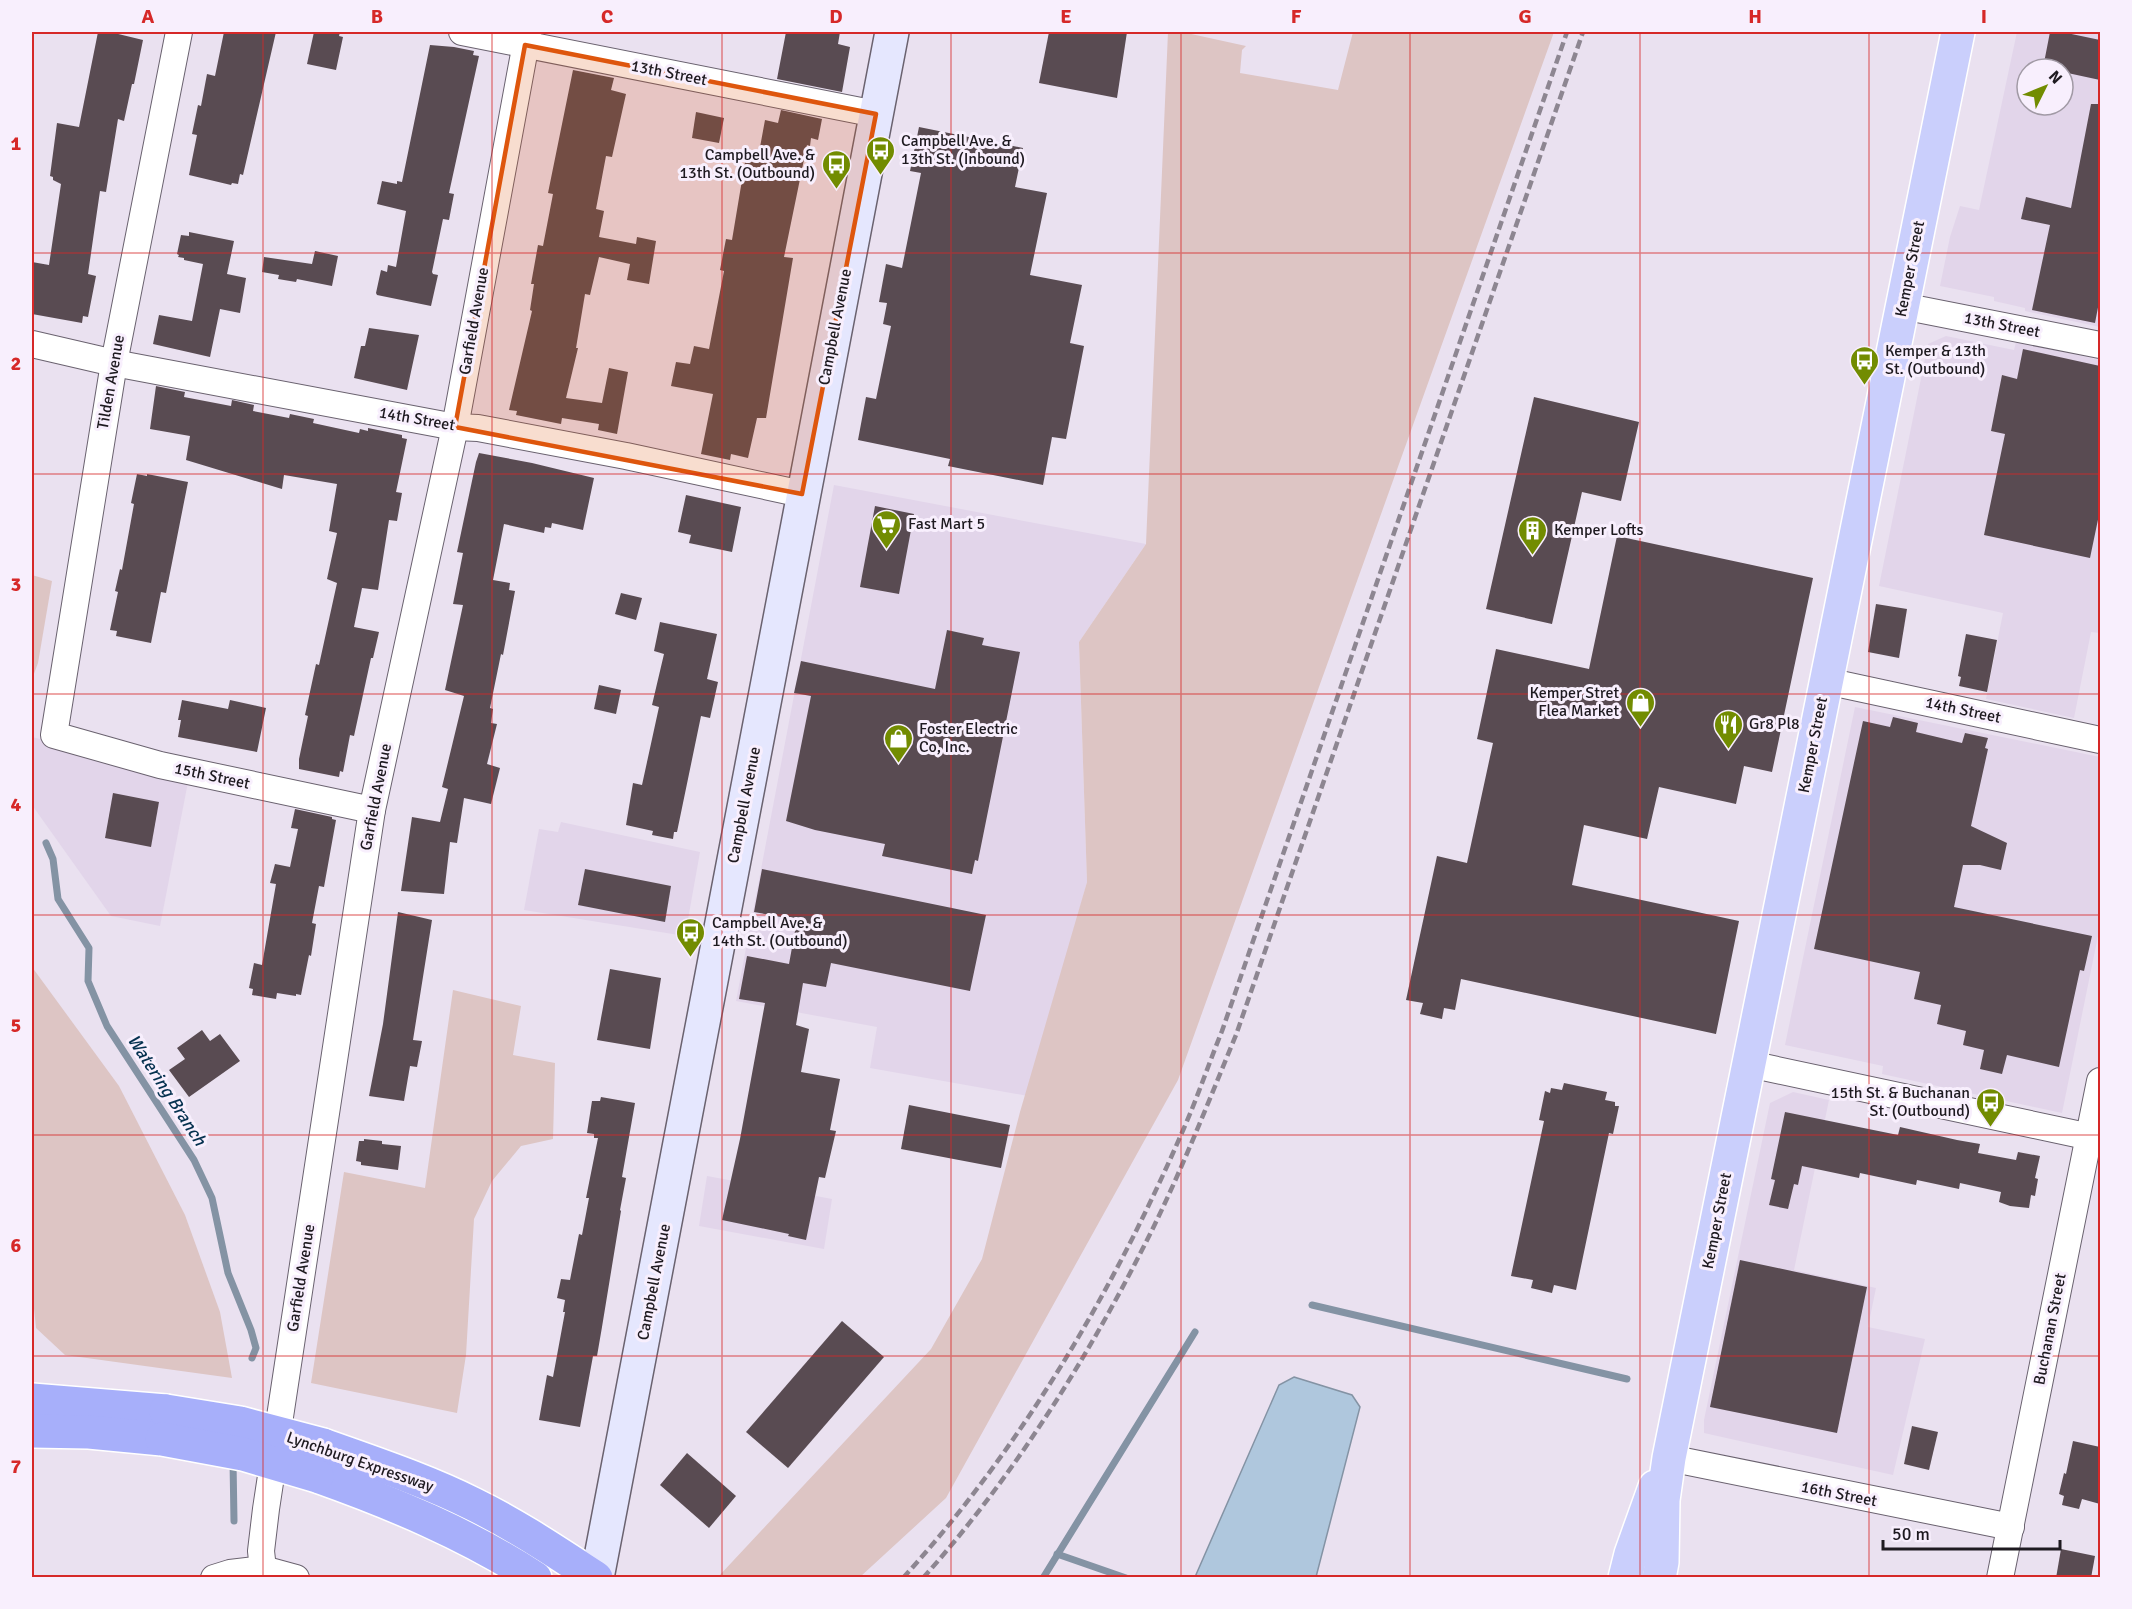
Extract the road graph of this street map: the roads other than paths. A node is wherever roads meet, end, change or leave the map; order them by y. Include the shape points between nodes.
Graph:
1 (179, 32) edge
2 (462, 32) edge
3 (892, 32) edge
4 (1958, 32) edge
5 (526, 38) edge
6 (876, 114) junction
7 (1902, 306) junction
8 (32, 344) edge
9 (2100, 345) edge
10 (114, 363) junction
11 (455, 427) junction
12 (802, 494) junction
13 (1826, 681) junction
14 (54, 735) joint
15 (2100, 740) edge
16 (372, 810) junction
17 (1749, 1064) junction
18 (2100, 1081) edge
19 (2095, 1138) edge
20 (32, 1400) edge
21 (164, 1425) junction
22 (32, 1431) edge
23 (1669, 1458) junction
24 (320, 1460) junction
25 (2011, 1527) junction
26 (263, 1569) junction
27 (598, 1570) edge
28 (214, 1578) edge
29 (296, 1578) edge
30 (536, 1578) edge
31 (1625, 1578) edge
32 (1659, 1578) edge
33 (2000, 1578) edge

1 - 10 street, Tilden Avenue
2 - 5 street, 13th Street
3 - 6 main road, Campbell Avenue
4 - 7 main road, Kemper Street
5 - 6 street, 13th Street
5 - 11 street, Garfield Avenue
6 - 12 main road, Campbell Avenue
7 - 9 street, 13th Street
7 - 13 main road, Kemper Street
8 - 10 street, 14th Street
10 - 11 street, 14th Street
10 - 14 street, Tilden Avenue
11 - 12 street, 14th Street via 626,456
11 - 16 street, Garfield Avenue
12 - 27 main road, Campbell Avenue
13 - 15 street, 14th Street
13 - 17 main road, Kemper Street
14 - 16 street, 15th Street via 160,765
16 - 26 street, Garfield Avenue via 266,1509
17 - 19 street
17 - 23 main road, Kemper Street
18 - 19 street, Buchanan Street
19 - 25 street, Buchanan Street
20 - 21 highway, Lynchburg Expressway
21 - 22 highway, Lynchburg Expressway via 89,1432
21 - 24 highway, Lynchburg Expressway, bridge via 243,1454
23 - 25 street, 16th Street
23 - 31 main road, Kemper Street via 1651,1496
23 - 32 main road, Kemper Street
24 - 27 highway, Lynchburg Expressway via 398,1473 473,1504 553,1550
24 - 30 highway, Lynchburg Expressway via 380,1498 459,1534
25 - 33 street, Buchanan Street
26 - 28 street
26 - 29 street

